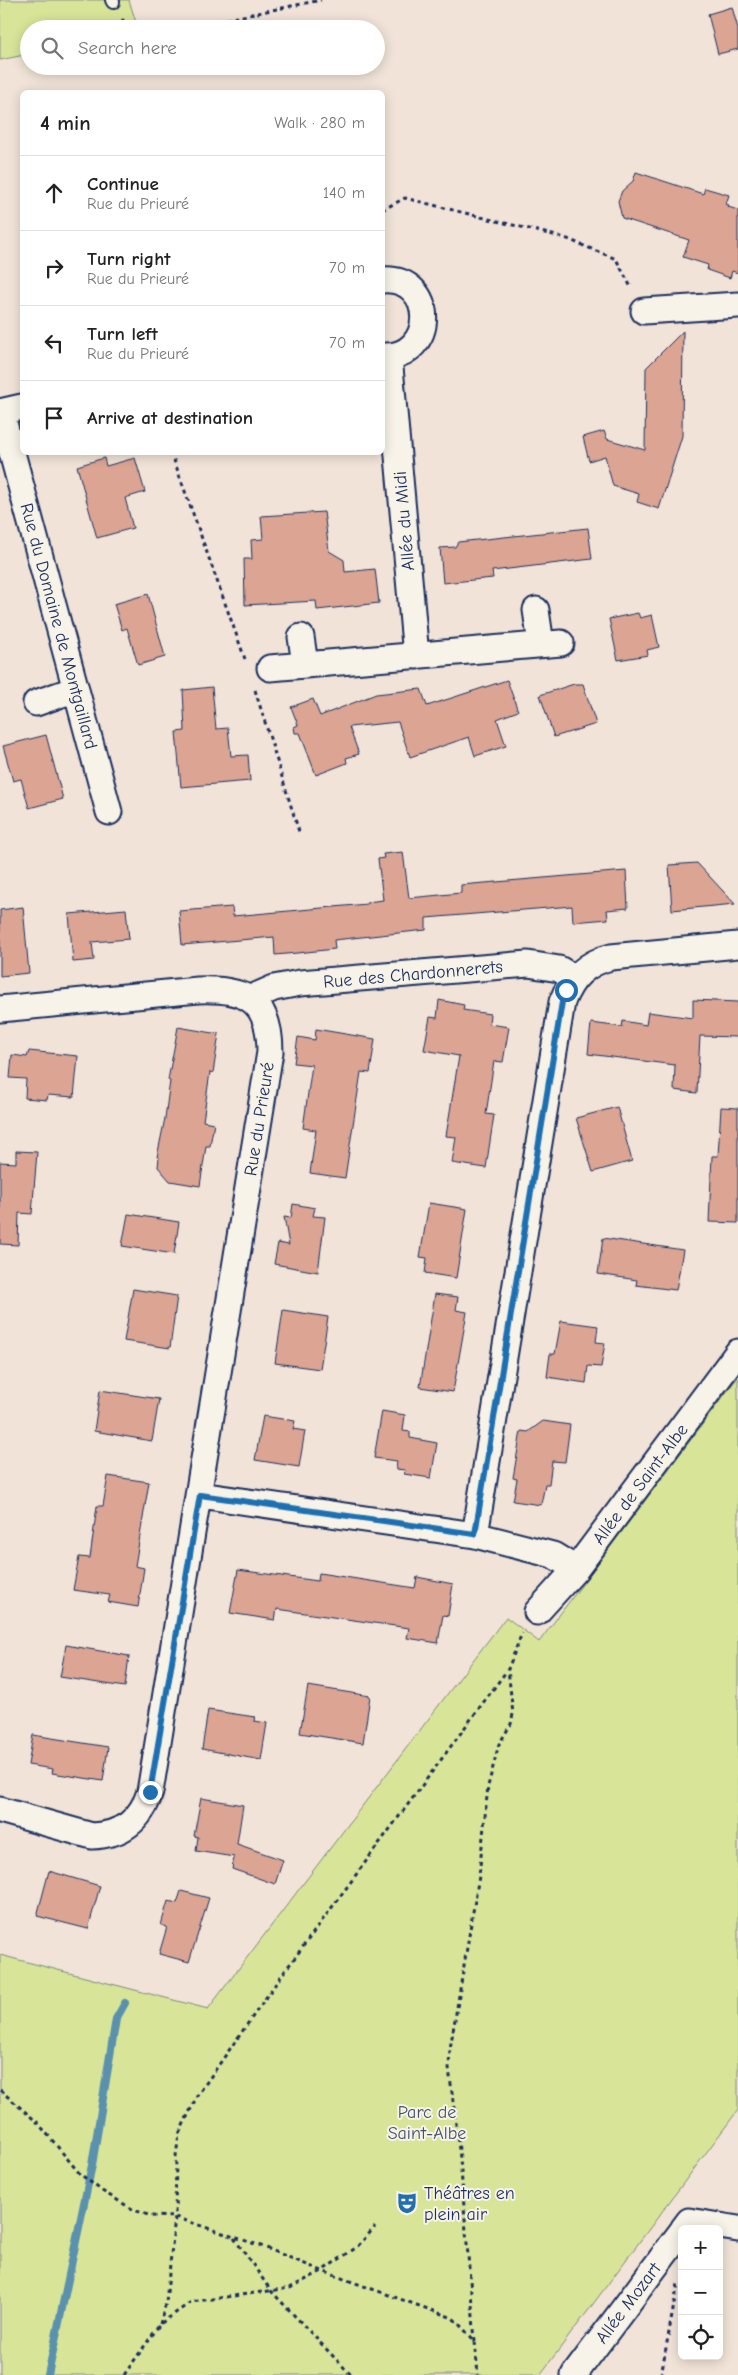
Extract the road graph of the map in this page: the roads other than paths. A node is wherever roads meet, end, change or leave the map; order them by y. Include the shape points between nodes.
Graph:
1 (385, 280) edge
2 (738, 305) edge
3 (644, 311) road end
4 (386, 356) edge
5 (8, 410) edge
6 (536, 610) dead end
7 (301, 637) dead end
8 (416, 656) junction
9 (306, 664) junction
10 (262, 677) road end
11 (76, 689) junction
12 (36, 703) dead end
13 (108, 812) dead end
14 (738, 945) edge
15 (574, 978) junction
16 (251, 998) junction
17 (0, 1009) edge
18 (738, 1352) edge
19 (200, 1495) junction
20 (475, 1534) junction
21 (576, 1569) junction
22 (537, 1612) road end
23 (0, 1810) edge
24 (686, 2225) edge
25 (714, 2225) edge
26 (723, 2227) edge
27 (738, 2229) edge
28 (678, 2235) edge
29 (574, 2375) edge

1 - 4 street via 398,281 410,288 424,309 421,335 413,346 402,353
2 - 3 street
4 - 8 street, Allée du Midi
5 - 11 street, Rue du Domaine de Montgaillard
6 - 8 street via 551,644
7 - 9 street
8 - 9 street
9 - 10 street
11 - 12 street
11 - 13 street, Rue du Domaine de Montgaillard
14 - 15 street via 611,957 589,965
15 - 16 street, Rue des Chardonnerets via 559,969 528,964 300,983 274,988
15 - 20 street via 562,1002
16 - 17 street via 205,990
16 - 19 street, Rue du Prieuré via 266,1019 270,1052
18 - 21 street, Allée de Saint-Albe
19 - 20 street
19 - 23 street, Rue du Prieuré via 150,1792 138,1818 129,1826 106,1835 92,1836
20 - 21 street via 553,1555
21 - 22 street, Allée de Saint-Albe
24 - 25 street, Allée Mozart via 689,2221
26 - 27 street, Allée Mozart
28 - 29 street, Allée Mozart

